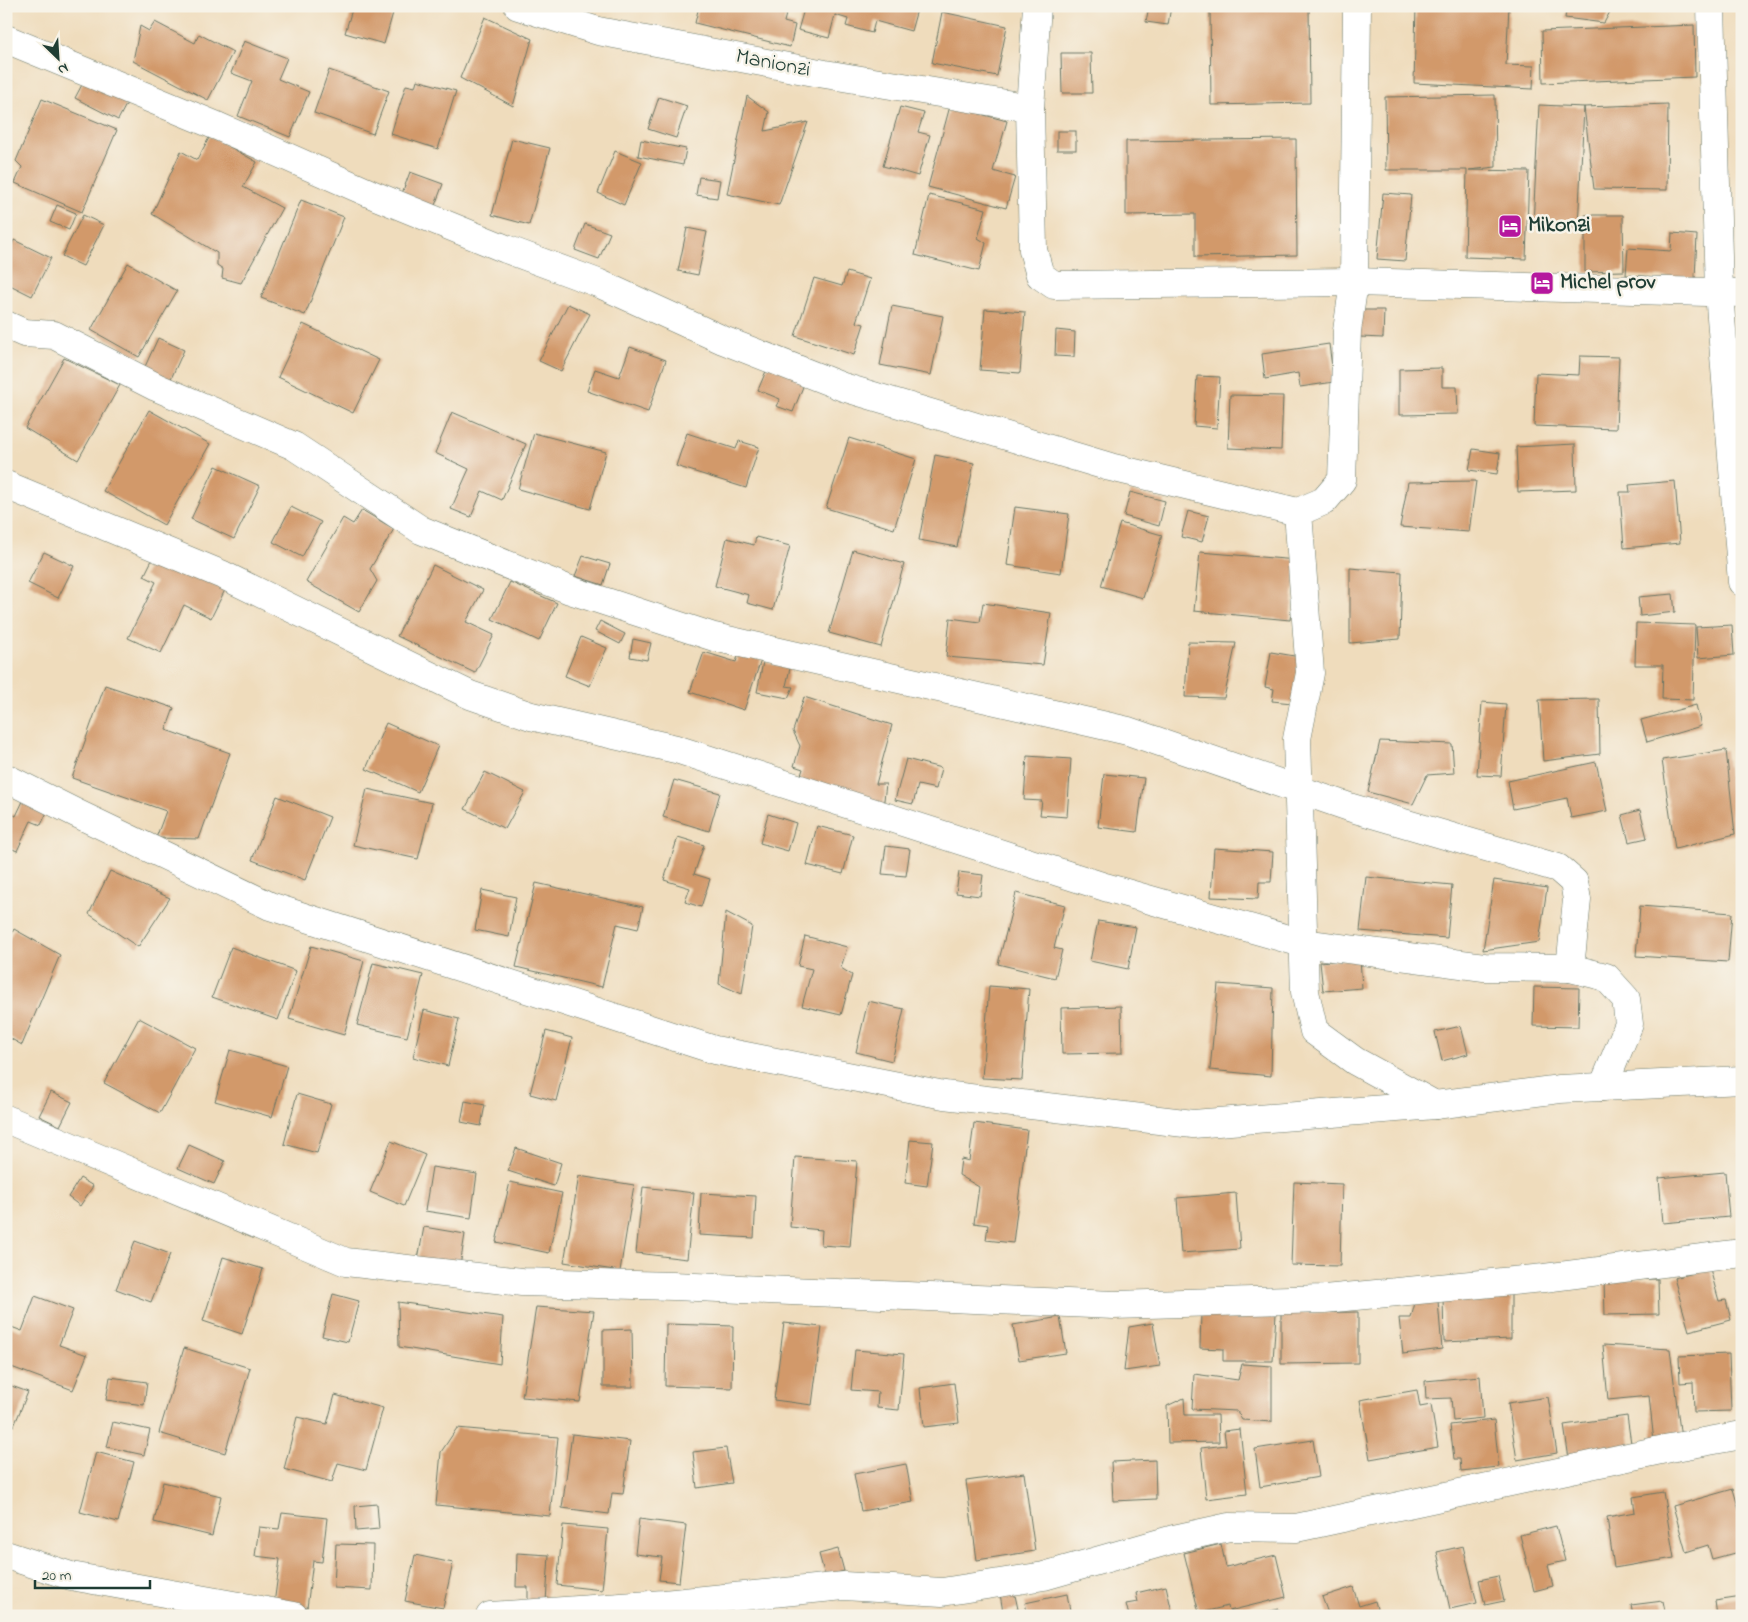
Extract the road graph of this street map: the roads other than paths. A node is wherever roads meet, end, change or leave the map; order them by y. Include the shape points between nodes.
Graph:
1 (518, 6) edge
2 (1037, 6) edge
3 (1357, 6) edge
4 (1711, 6) edge
5 (6, 39) edge
6 (1030, 108) junction
7 (1354, 282) junction
8 (1730, 293) edge
9 (6, 325) edge
10 (6, 485) edge
11 (1298, 512) junction
12 (1742, 582) edge
13 (6, 778) edge
14 (1298, 789) junction
15 (1302, 943) junction
16 (1570, 968) junction
17 (1742, 1080) edge
18 (1603, 1086) junction
19 (1435, 1105) junction
20 (6, 1119) edge
21 (1742, 1253) edge
22 (1742, 1435) edge
23 (6, 1555) edge
24 (294, 1616) edge
25 (490, 1616) edge

1 - 6 street, Manionzi via 598,31
2 - 6 street
3 - 7 street
4 - 8 street
5 - 11 street via 376,196 598,283 723,340 843,387 1110,467
6 - 7 street via 1033,250 1040,275 1054,286
7 - 8 street
7 - 11 street via 1347,331 1342,480 1324,501
8 - 12 street
9 - 14 street via 24,334 54,335 156,386 294,446 421,530 570,590 714,637 1128,731
10 - 15 street via 223,575 470,695 531,716 676,749 1106,887
11 - 14 street via 1310,673 1297,739
13 - 19 street via 270,906 715,1050 944,1095 1193,1124
14 - 15 street
14 - 16 street via 1558,868 1574,882 1577,900
15 - 16 street via 1484,966
15 - 19 street via 1305,992 1314,1031 1355,1061
16 - 18 street via 1606,977 1626,999 1629,1024
17 - 18 street
18 - 19 street
20 - 21 street via 346,1262 522,1282 1114,1305 1324,1299 1544,1278
22 - 25 street via 1296,1528 1229,1527 1044,1576 942,1592 844,1586 664,1604
23 - 24 street via 71,1576

